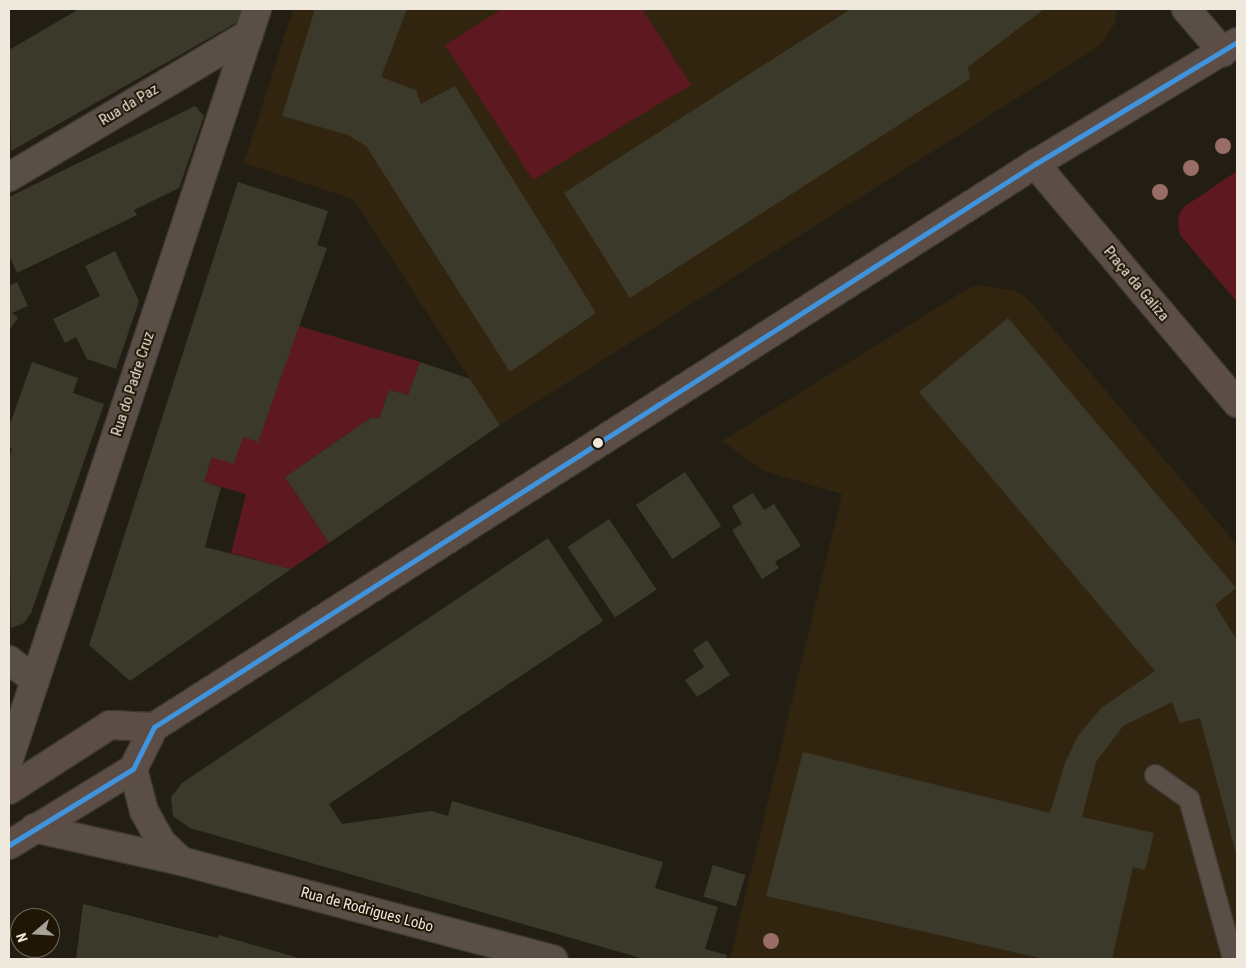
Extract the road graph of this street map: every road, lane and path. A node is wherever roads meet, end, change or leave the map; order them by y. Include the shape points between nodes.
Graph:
1 (1186, 9) edge
2 (253, 21) edge
3 (1232, 54) edge
4 (1035, 164) junction
5 (9, 177) edge
6 (1237, 404) edge
7 (9, 660) edge
8 (35, 680) junction
9 (154, 727) junction
10 (9, 759) edge
11 (132, 769) junction
12 (1155, 774) dead end
13 (9, 790) edge
14 (34, 828) junction
15 (9, 845) edge
16 (181, 861) junction
17 (553, 959) edge
18 (1233, 959) edge

1 - 3 street
2 - 5 street, Rua da Paz
2 - 8 street, Rua do Padre Cruz
3 - 4 main road
4 - 6 main road, Praça da Galiza
4 - 9 main road
7 - 8 street
8 - 10 street, Rua do Padre Cruz
9 - 11 main road
9 - 13 main road via 110,726
11 - 14 main road
11 - 16 street, Rua de Rodrigues Lobo via 144,811 162,843
12 - 18 lane via 1189,799
14 - 15 main road
14 - 16 street, Rua de Rodrigues Lobo
16 - 17 street, Rua de Rodrigues Lobo

